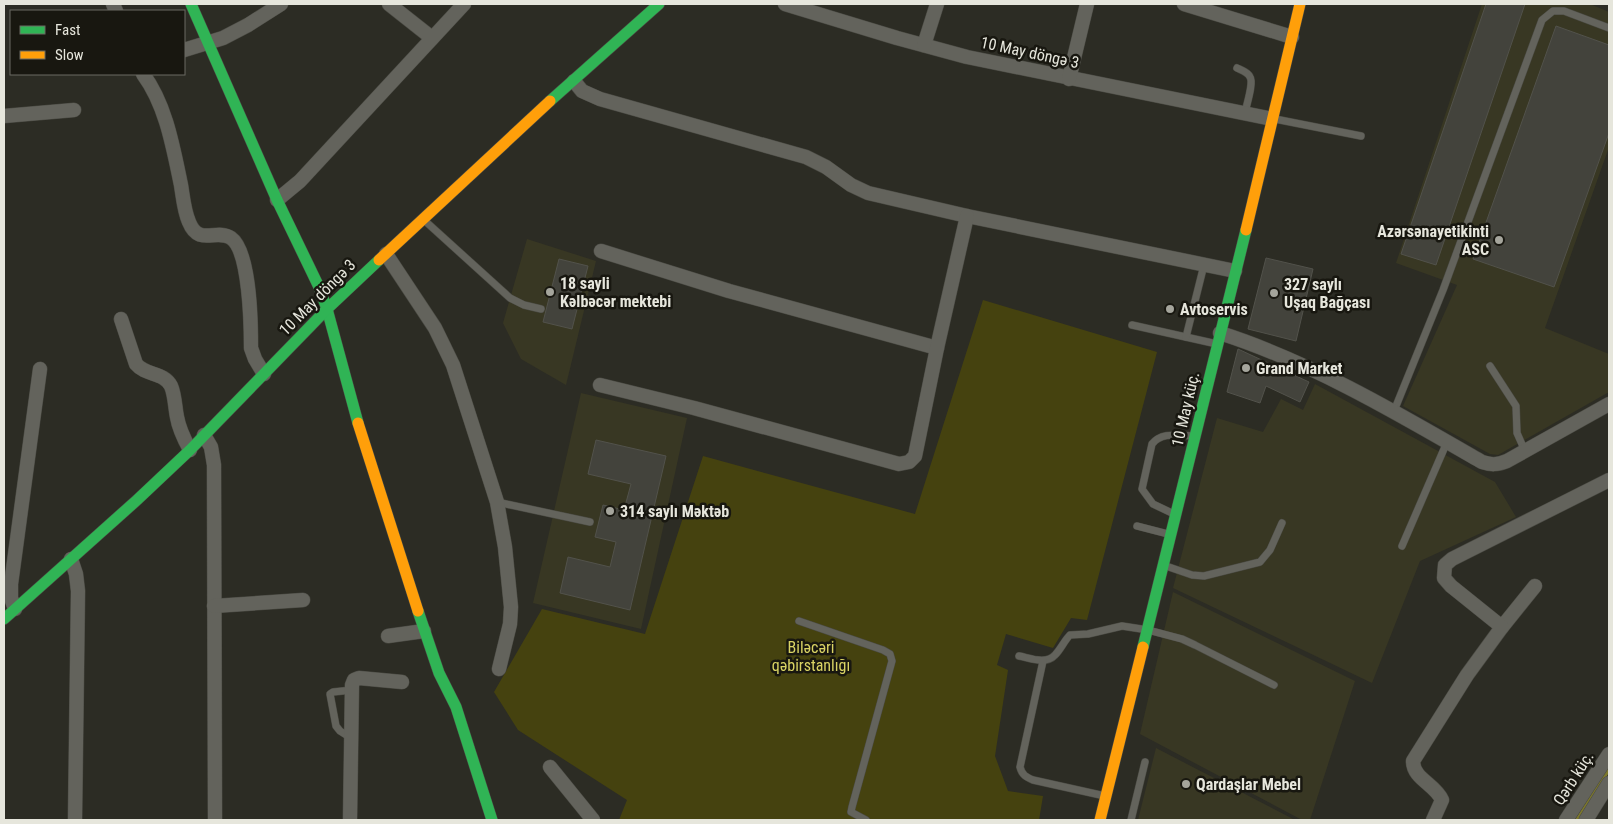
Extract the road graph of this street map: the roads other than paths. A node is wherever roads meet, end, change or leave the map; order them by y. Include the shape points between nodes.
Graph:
1 (191, 4) edge
2 (281, 4) edge
3 (389, 4) edge
4 (464, 4) edge
5 (785, 4) edge
6 (937, 4) edge
7 (1087, 4) edge
8 (1184, 4) edge
9 (1300, 4) edge
10 (651, 6) edge
11 (1609, 28) edge
12 (1292, 37) junction
13 (432, 38) junction
14 (208, 44) junction
15 (924, 45) junction
16 (185, 50) edge
17 (1237, 68) dead end
18 (144, 75) edge
19 (1069, 78) junction
20 (574, 81) junction
21 (74, 110) dead end
22 (1245, 113) junction
23 (4, 116) edge
24 (1272, 119) junction
25 (1361, 136) dead end
26 (277, 200) junction
27 (967, 216) junction
28 (423, 219) junction
29 (601, 251) dead end
30 (386, 254) junction
31 (1204, 264) junction
32 (1235, 271) junction
33 (327, 309) junction
34 (541, 309) dead end
35 (121, 319) dead end
36 (1132, 325) dead end
37 (1186, 337) junction
38 (1219, 339) junction
39 (937, 348) junction
40 (1490, 366) dead end
41 (40, 369) dead end
42 (264, 374) junction
43 (600, 385) dead end
44 (1609, 404) edge
45 (1394, 411) junction
46 (204, 436) junction
47 (1196, 436) junction
48 (1447, 442) junction
49 (190, 450) junction
50 (1525, 451) junction
51 (1609, 480) edge
52 (497, 502) junction
53 (1176, 516) junction
54 (590, 522) dead end
55 (1282, 523) dead end
56 (1136, 526) dead end
57 (1171, 535) junction
58 (1402, 546) dead end
59 (71, 559) junction
60 (1164, 565) junction
61 (1535, 586) dead end
62 (303, 600) dead end
63 (214, 606) junction
64 (15, 609) junction
65 (4, 619) edge
66 (799, 621) dead end
67 (1502, 627) junction
68 (1148, 630) junction
69 (424, 631) junction
70 (388, 636) dead end
71 (1019, 656) dead end
72 (1043, 661) junction
73 (499, 669) dead end
74 (402, 682) dead end
75 (1274, 685) dead end
76 (352, 690) junction
77 (351, 738) junction
78 (1609, 754) edge
79 (1145, 762) dead end
80 (550, 767) dead end
81 (1609, 783) edge
82 (1106, 797) junction
83 (75, 820) edge
84 (215, 820) edge
85 (350, 820) edge
86 (492, 820) edge
87 (593, 820) edge
88 (866, 820) edge
89 (1100, 820) edge
90 (1132, 820) edge
91 (1433, 820) edge
92 (1566, 820) edge
93 (1586, 820) edge

1 - 14 street
2 - 14 street via 236,32
3 - 13 street
4 - 13 street
5 - 15 street, 10 May döngə 3
6 - 15 street
7 - 19 street
8 - 12 street
9 - 12 street, 10 May küç.
10 - 20 street, 10 May döngə 3
11 - 45 lane via 1564,11 1553,11 1542,20 1443,290
12 - 24 street, 10 May küç.
13 - 26 street via 300,181
14 - 16 street
14 - 26 street
15 - 19 street, 10 May döngə 3
17 - 22 lane via 1251,78
18 - 42 street via 159,101 175,155 188,222 194,232 205,236 224,234 238,246 250,299 251,348
19 - 22 street, 10 May döngə 3
20 - 27 street via 582,90 600,99 806,157 868,193
20 - 28 street, 10 May döngə 3
21 - 23 street
22 - 24 street, 10 May döngə 3
24 - 25 lane
24 - 32 street, 10 May küç.
26 - 33 street
27 - 31 street
27 - 39 street
28 - 30 street, 10 May döngə 3
28 - 34 lane via 510,298
29 - 39 street via 729,291
30 - 33 street, 10 May döngə 3
30 - 52 street via 435,328 453,365
31 - 32 street
31 - 37 lane
32 - 38 street, 10 May küç.
33 - 42 street, 10 May döngə 3
33 - 69 street via 356,417
35 - 49 street via 136,364 147,373 162,377 172,387 182,436
36 - 37 lane
37 - 38 lane
38 - 45 street via 1273,351
38 - 47 street, 10 May küç.
39 - 43 street via 915,456 900,464
40 - 50 lane via 1516,406 1517,433
41 - 64 street via 11,584
42 - 46 street, 10 May döngə 3
44 - 50 street
45 - 48 street
46 - 49 street, 10 May döngə 3
46 - 63 street via 211,447 214,465
47 - 53 street, 10 May küç.
47 - 53 lane via 1163,435 1152,444 1142,489 1153,504
48 - 50 street via 1490,465 1498,465
48 - 58 lane
49 - 59 street, 10 May döngə 3
51 - 67 street via 1445,565 1444,578
52 - 54 lane
52 - 73 street via 511,607
53 - 57 street, 10 May küç.
55 - 60 lane via 1270,550 1260,562 1204,576
56 - 57 lane
57 - 60 street, 10 May küç.
59 - 64 street, 10 May döngə 3
59 - 83 street via 78,590
60 - 68 street, 10 May küç.
61 - 67 street
62 - 63 street
63 - 84 street
64 - 65 street, 10 May döngə 3
66 - 88 lane via 890,654 892,661 851,812
67 - 91 street via 1467,675 1413,761 1416,774 1437,790 1442,800
68 - 72 lane via 1122,626 1070,635 1055,656
68 - 75 lane via 1182,639
68 - 82 street, 10 May küç.
69 - 70 street
69 - 86 street via 456,707
71 - 72 lane
72 - 82 lane via 1020,767 1022,773 1033,780
74 - 76 street via 359,678 354,680
76 - 77 street
76 - 77 lane via 330,694 336,726
77 - 85 street
78 - 92 street, Qərb küç.
79 - 90 lane
80 - 87 street
81 - 93 street, Qərb küç.
82 - 89 street, 10 May küç.

